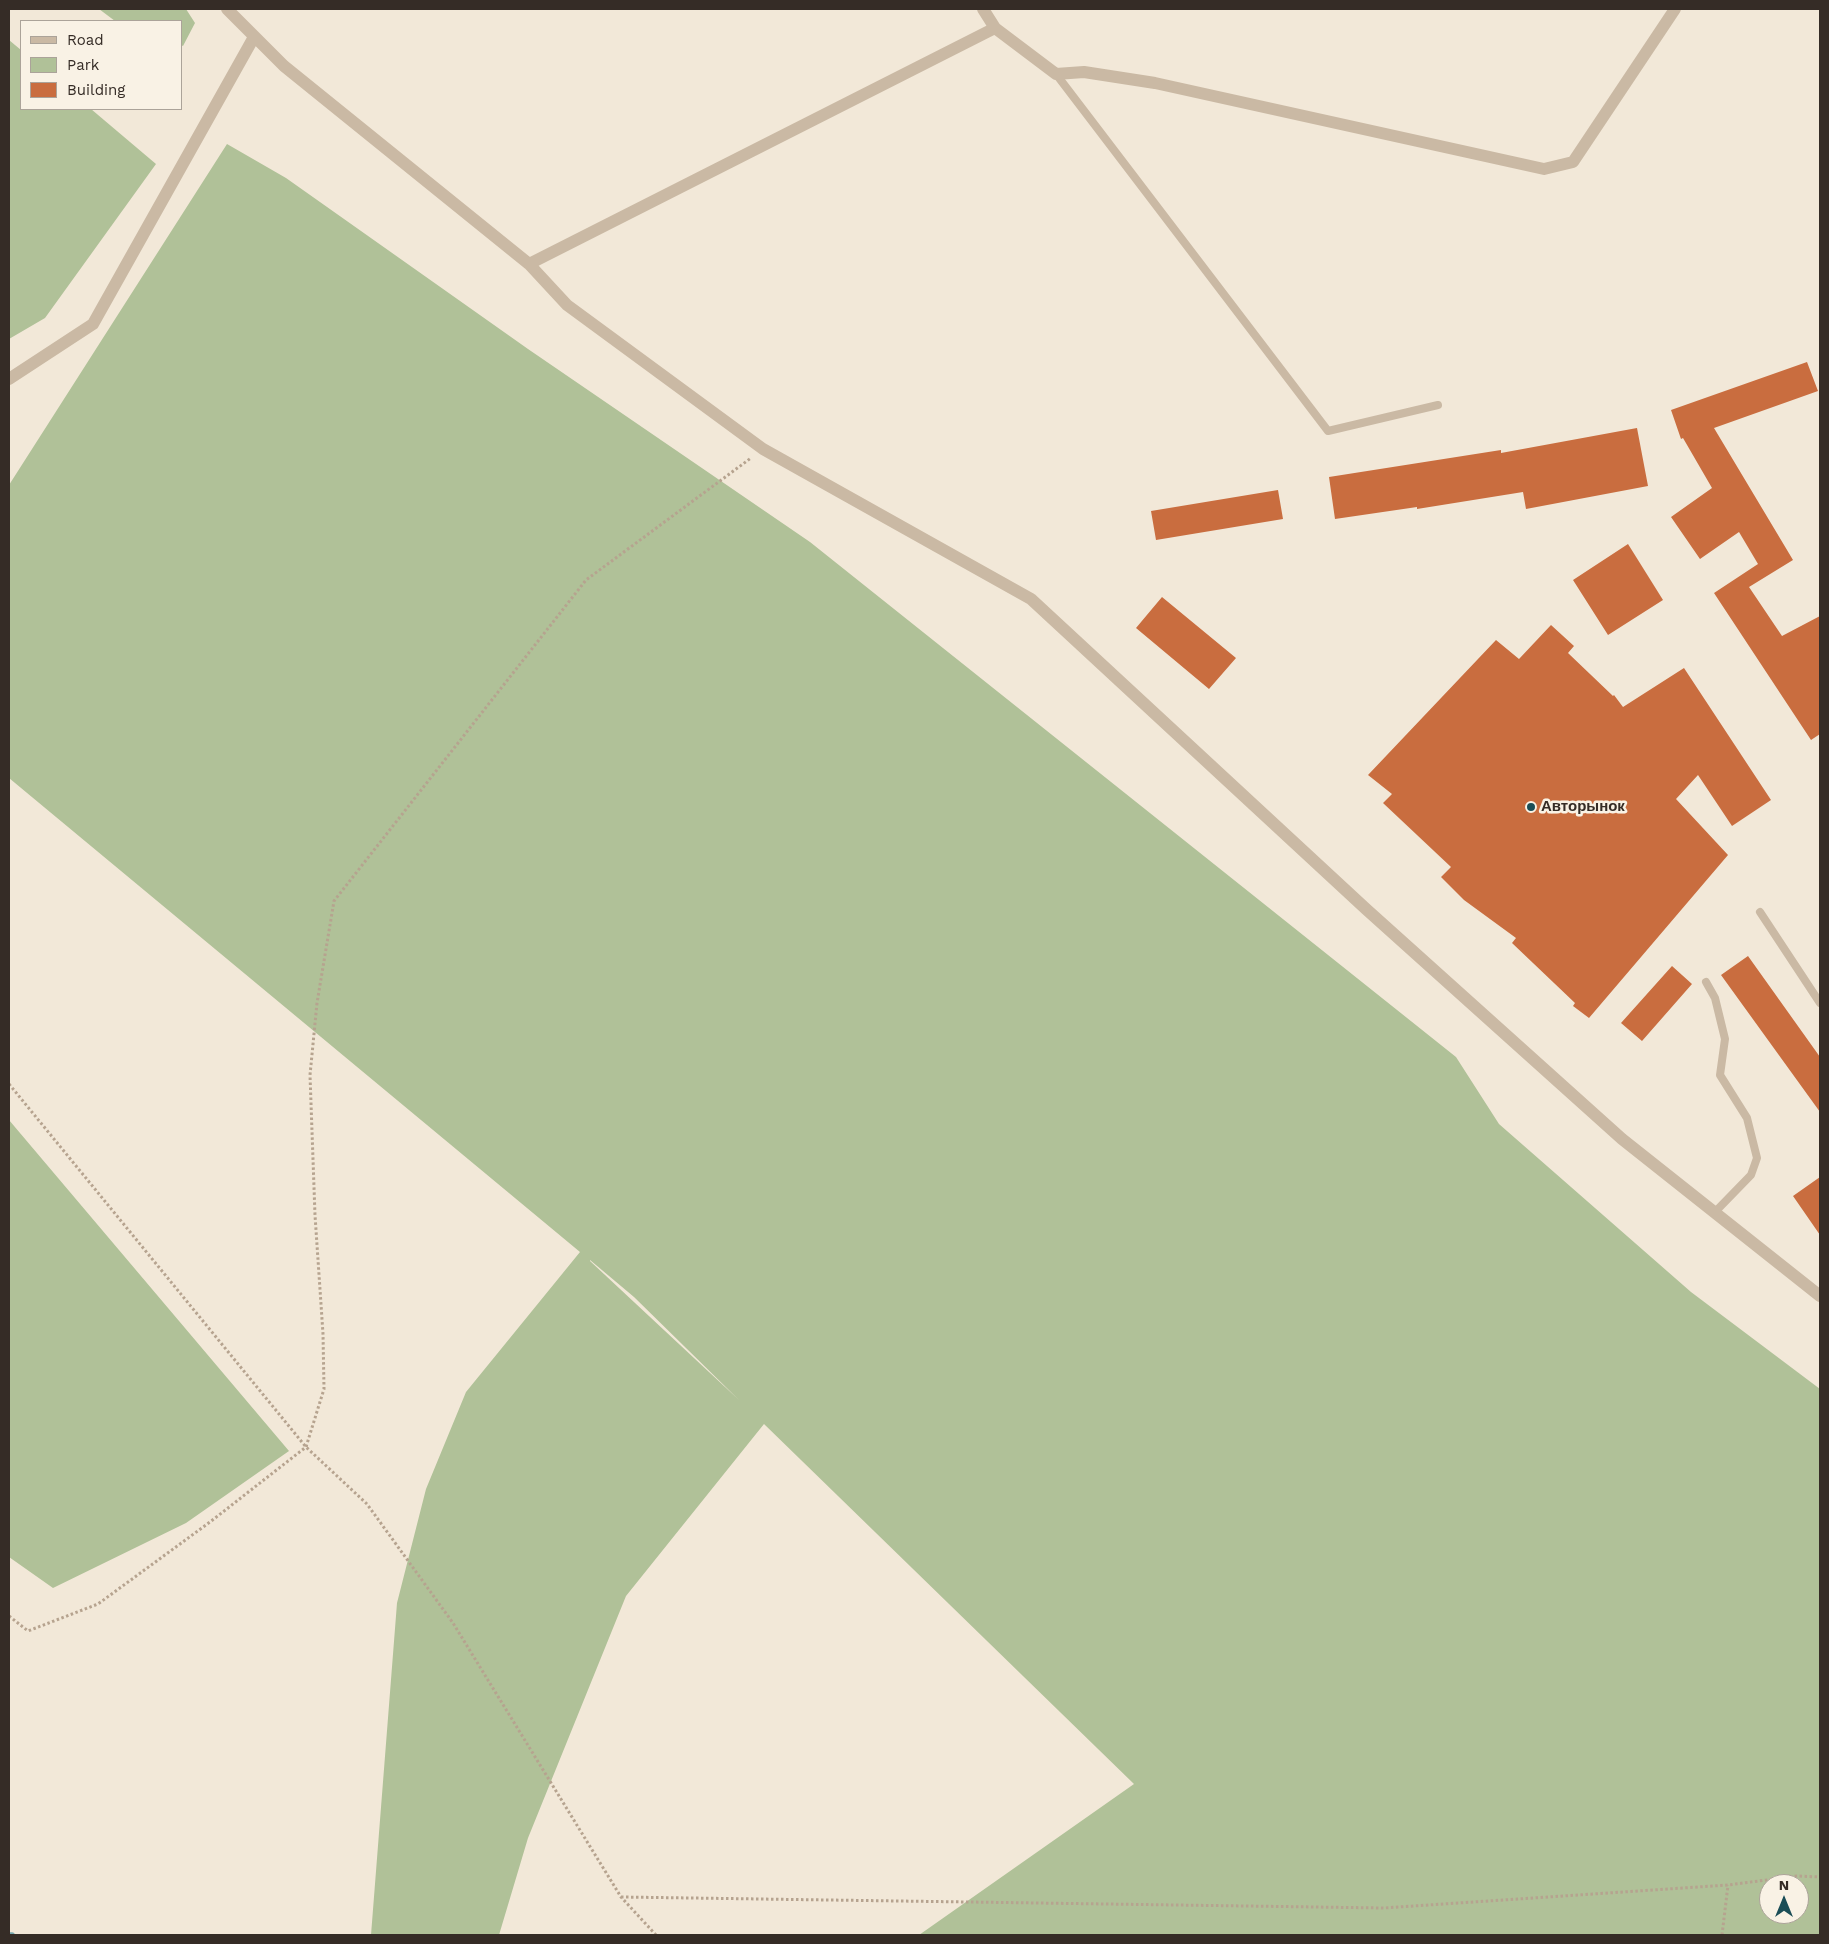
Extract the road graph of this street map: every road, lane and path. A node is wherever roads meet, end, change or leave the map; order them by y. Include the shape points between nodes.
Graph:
1 (228, 9) edge
2 (983, 9) edge
3 (1675, 9) edge
4 (995, 28) junction
5 (254, 37) junction
6 (1056, 74) junction
7 (529, 264) junction
8 (9, 379) edge
9 (1438, 405) dead end
10 (763, 449) junction
11 (1760, 912) dead end
12 (1706, 982) dead end
13 (1820, 1003) edge
14 (9, 1084) edge
15 (1715, 1212) junction
16 (1820, 1296) edge
17 (306, 1447) junction
18 (9, 1616) edge
19 (1820, 1877) edge
20 (1728, 1885) junction
21 (621, 1897) junction
22 (656, 1935) edge
23 (1722, 1935) edge

1 - 5 street
2 - 4 street
3 - 6 street via 1573,162 1544,169 1156,83 1084,72
4 - 6 street
4 - 7 street
5 - 7 street via 284,66
5 - 8 street via 93,324
6 - 9 lane via 1328,432
7 - 10 street via 567,305
10 - 15 street via 1031,599 1373,915 1622,1139
10 - 17 path via 586,580 334,901 317,1003 310,1075 324,1389
11 - 13 lane
12 - 15 lane via 1715,998 1725,1039 1720,1075 1748,1118 1757,1158 1751,1175
14 - 17 path
15 - 16 street
17 - 18 path via 98,1604 28,1630
17 - 21 path via 366,1504 453,1623
19 - 20 path via 1797,1876
20 - 21 path via 1384,1908
20 - 23 path
21 - 22 path

